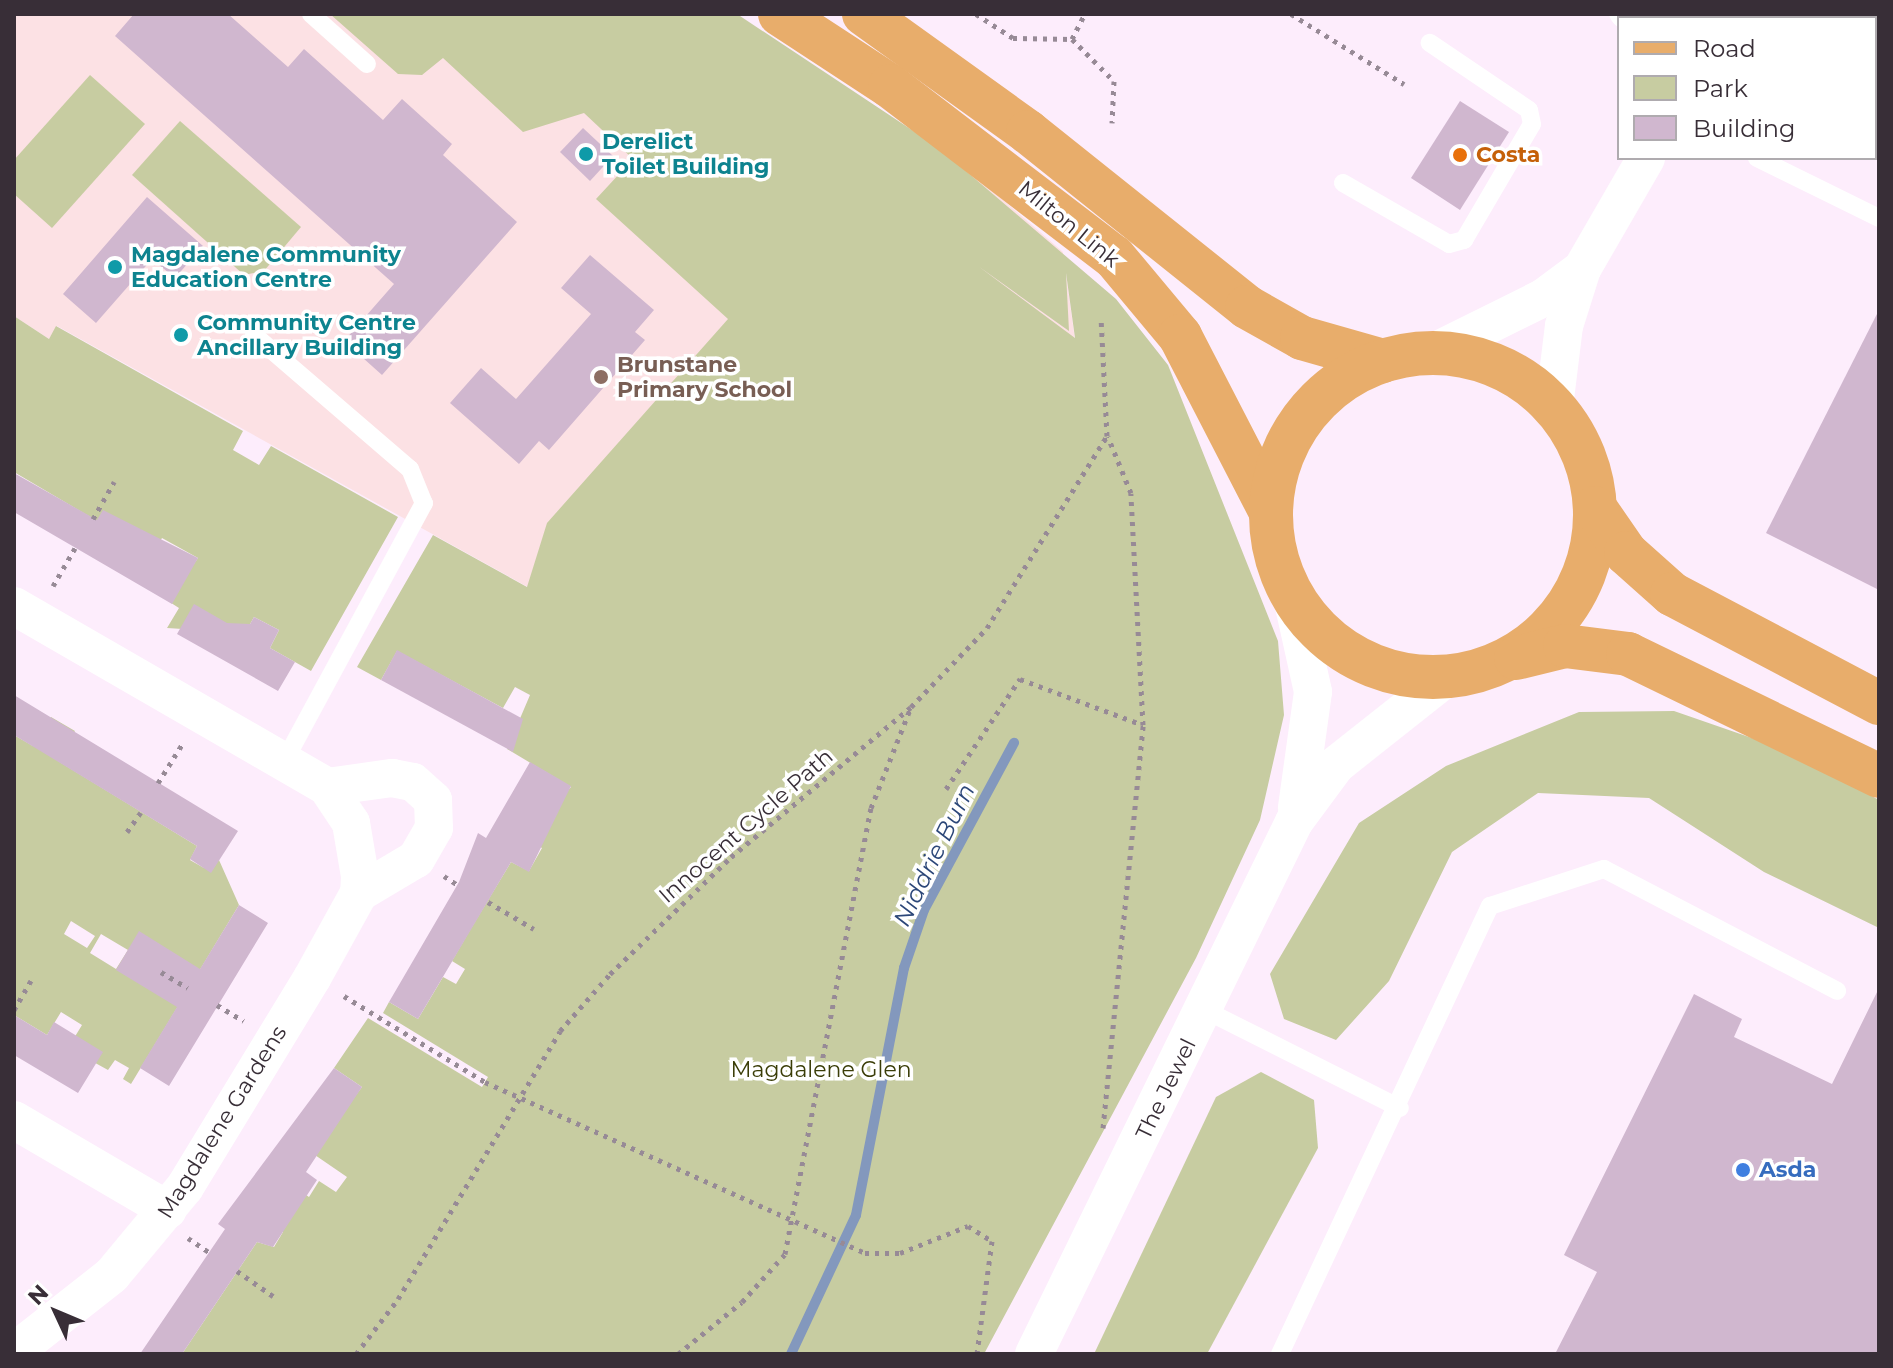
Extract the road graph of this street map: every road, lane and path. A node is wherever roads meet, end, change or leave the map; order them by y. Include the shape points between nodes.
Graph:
1 (311, 14) edge
2 (780, 14) edge
3 (864, 14) edge
4 (976, 14) edge
5 (1085, 14) edge
6 (1291, 14) edge
7 (1072, 39) junction
8 (1430, 43) dead end
9 (367, 64) dead end
10 (1404, 84) dead end
11 (1112, 123) dead end
12 (1645, 160) edge
13 (1761, 160) edge
14 (1343, 183) dead end
15 (1879, 218) edge
16 (1582, 269) junction
17 (1101, 317) dead end
18 (254, 335) dead end
19 (1432, 353) junction
20 (1383, 361) junction
21 (1554, 407) junction
22 (1107, 436) junction
23 (114, 482) dead end
24 (1595, 508) junction
25 (1271, 512) junction
26 (93, 519) dead end
27 (75, 548) dead end
28 (1292, 597) junction
29 (24, 612) edge
30 (1508, 660) junction
31 (1447, 677) junction
32 (1879, 703) edge
33 (911, 707) junction
34 (201, 715) junction
35 (1143, 725) junction
36 (284, 762) junction
37 (1879, 776) edge
38 (158, 783) dead end
39 (327, 787) junction
40 (946, 789) dead end
41 (141, 812) dead end
42 (1294, 822) junction
43 (127, 832) dead end
44 (359, 893) junction
45 (488, 902) dead end
46 (534, 929) dead end
47 (161, 972) dead end
48 (312, 978) junction
49 (31, 981) dead end
50 (188, 988) dead end
51 (1837, 991) dead end
52 (14, 1010) edge
53 (1205, 1010) junction
54 (518, 1098) junction
55 (1400, 1108) junction
56 (14, 1120) edge
57 (1133, 1158) junction
58 (168, 1210) junction
59 (794, 1224) junction
60 (237, 1271) dead end
61 (273, 1296) dead end
62 (14, 1352) edge
63 (356, 1354) edge
64 (678, 1354) edge
65 (977, 1354) edge
66 (1034, 1354) edge
67 (1280, 1354) edge

1 - 9 lane
2 - 25 main road, Milton Link via 890,86 1114,257 1180,336
3 - 20 main road, Milton Link via 1053,152 1247,307 1302,338
4 - 7 path via 1013,38
5 - 7 path
6 - 10 path
7 - 11 path via 1114,81
8 - 14 lane via 1529,110 1532,124 1464,240 1449,244
12 - 16 street
13 - 15 lane
16 - 19 street via 1543,298
16 - 21 street via 1564,326
17 - 22 path
18 - 36 lane via 410,469 424,503
19 - 20 main road
19 - 21 main road via 1497,366
20 - 25 main road via 1332,388 1307,413 1280,460
21 - 24 main road via 1580,446
22 - 33 path, Innocent Cycle Path via 987,628
22 - 35 path via 1131,493
23 - 26 path
24 - 30 main road via 1581,584 1540,638
24 - 32 main road via 1626,553 1672,594
25 - 28 main road
27 - 29 path
28 - 31 main road via 1312,625 1360,661 1413,677
28 - 42 street, The Jewel via 1313,692
29 - 34 street
30 - 31 main road
30 - 37 main road via 1565,646 1628,654
31 - 42 street, The Jewel via 1336,765
33 - 54 path, Innocent Cycle Path via 669,913 560,1031
33 - 59 path via 871,808
34 - 36 street
34 - 38 path
35 - 40 path via 1020,679
35 - 57 path via 1101,1139
36 - 39 street
39 - 44 street via 357,843
39 - 44 street via 392,778 413,782 433,800 434,828 416,859
41 - 43 path
42 - 53 street, The Jewel
44 - 48 street, Magdalene Gardens
45 - 46 path
47 - 50 path
48 - 54 path
48 - 58 street, Magdalene Gardens
49 - 52 path
51 - 55 lane via 1604,869 1544,884 1490,906
53 - 55 lane
53 - 57 street, The Jewel
54 - 59 path
54 - 63 path, Innocent Cycle Path via 398,1299
55 - 67 lane
56 - 58 street
57 - 66 street, The Jewel
58 - 62 street, Magdalene Gardens via 91,1294
59 - 64 path via 766,1280
59 - 65 path via 865,1253 900,1253 968,1226 992,1241
60 - 61 path

